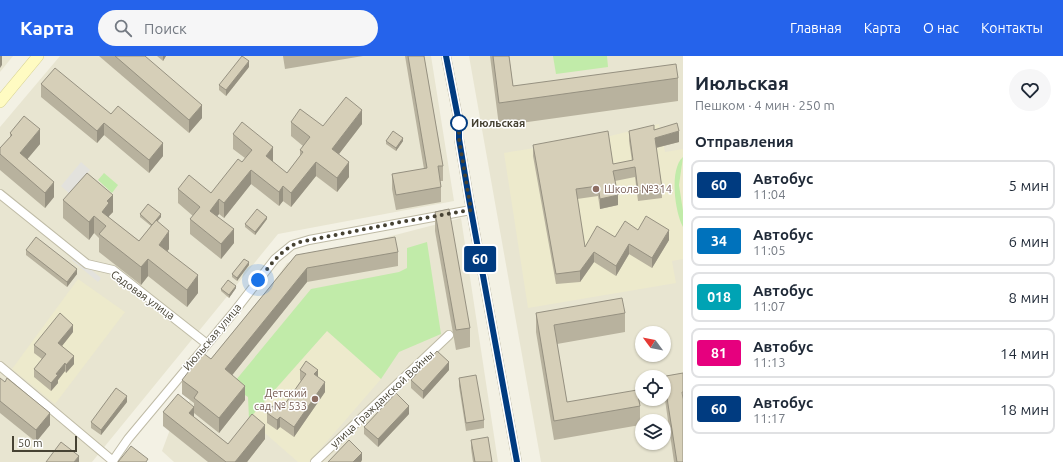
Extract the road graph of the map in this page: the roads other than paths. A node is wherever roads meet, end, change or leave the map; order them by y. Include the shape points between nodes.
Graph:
1 (38, 56) edge
2 (446, 56) edge
3 (0, 102) edge
4 (0, 194) edge
5 (471, 210) junction
6 (449, 335) dead end
7 (207, 344) junction
8 (0, 366) edge
9 (113, 461) edge
10 (315, 462) edge
11 (517, 462) edge

1 - 3 main road
2 - 5 street via 459,123 459,139
4 - 7 street, Садовая улица via 87,264 113,270
5 - 7 street, Июльская улица via 292,245 275,259
5 - 11 street
6 - 10 street, улица Гражданской Войны
7 - 9 street, Июльская улица via 128,439
8 - 9 street

